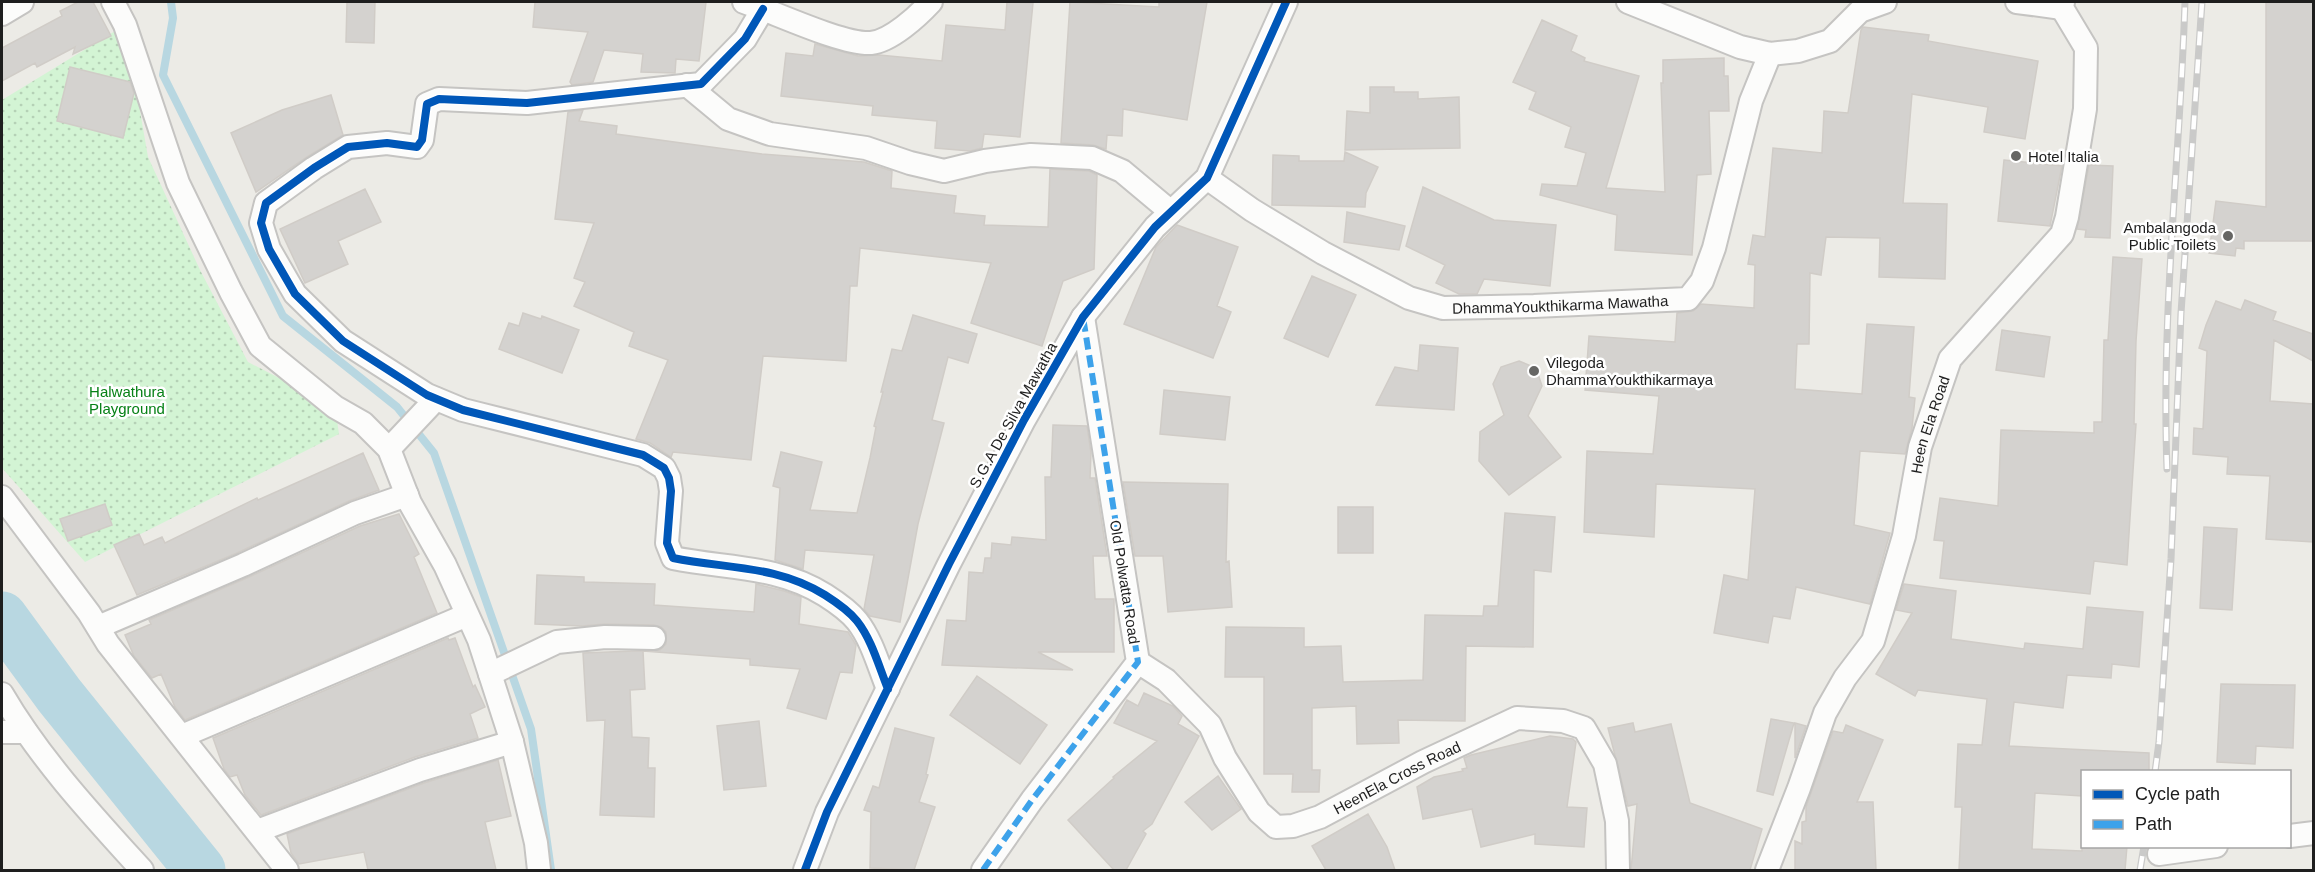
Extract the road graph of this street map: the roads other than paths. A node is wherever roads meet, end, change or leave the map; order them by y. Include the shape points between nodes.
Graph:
1 (22, 2) edge
2 (113, 2) edge
3 (931, 2) edge
4 (1286, 2) edge
5 (1628, 2) edge
6 (1885, 2) edge
7 (2017, 2) edge
8 (754, 5) edge
9 (2063, 5) edge
10 (2, 14) edge
11 (1770, 54) junction
12 (687, 86) junction
13 (1207, 178) junction
14 (1171, 212) junction
15 (1083, 317) junction
16 (436, 399) junction
17 (389, 449) junction
18 (407, 495) junction
19 (2, 497) edge
20 (467, 615) junction
21 (98, 627) junction
22 (654, 638) dead end
23 (1138, 662) junction
24 (490, 674) junction
25 (888, 689) junction
26 (2, 694) edge
27 (2, 732) edge
28 (26, 732) junction
29 (182, 736) junction
30 (512, 742) junction
31 (257, 831) junction
32 (2313, 832) edge
33 (2291, 836) edge
34 (2202, 848) edge
35 (2159, 854) dead end
36 (142, 870) edge
37 (287, 870) edge
38 (539, 870) edge
39 (805, 870) edge
40 (983, 870) edge
41 (1618, 870) edge
42 (1767, 870) edge

1 - 10 street
2 - 17 street via 125,25 178,183 260,346 334,407 363,423
3 - 8 street via 895,33 872,43 841,38
4 - 13 street, S.G.A De Silva Mawatha
5 - 11 street via 1740,47
6 - 11 street via 1860,11 1830,41
7 - 9 street
8 - 12 street via 745,39 701,84
9 - 42 street, Heen Ela Road via 2086,48 2085,109 2062,234 1950,359 1920,447 1904,536 1873,640 1825,713
11 - 13 street, DhammaYoukthikarma Mawatha via 1751,101 1714,248 1702,281 1688,298 1443,308 1409,298 1323,253
12 - 14 street via 728,119 770,134 866,147 944,171 1031,155 1092,158 1122,171
12 - 16 street via 527,103 439,99 427,104 422,140 417,147 387,143 348,147 266,203 261,223 269,249 295,294 343,341
13 - 14 street, S.G.A De Silva Mawatha
14 - 15 street, S.G.A De Silva Mawatha
15 - 23 street, Old Polwatta Road
15 - 25 street, S.G.A De Silva Mawatha via 1024,420
16 - 17 street
16 - 25 street via 463,410 643,455 664,468 671,492 668,543 673,558 774,573 806,583 836,601 858,621
17 - 18 street
18 - 20 street
18 - 21 street via 355,513
19 - 21 street
20 - 24 street
20 - 29 street
21 - 29 street
22 - 24 street via 557,642
23 - 40 street, Old Polwatta Road
23 - 41 street, HeenEla Cross Road via 1166,680 1210,725 1225,758 1259,812 1276,826 1293,826 1320,817 1517,718 1563,721 1584,728 1605,764 1617,821
24 - 30 street
25 - 39 street, S.G.A De Silva Mawatha via 827,812
26 - 28 street
27 - 28 street
28 - 36 street via 81,803
29 - 31 street
30 - 31 street via 420,770
30 - 38 street
31 - 37 street
32 - 33 street
34 - 35 street

